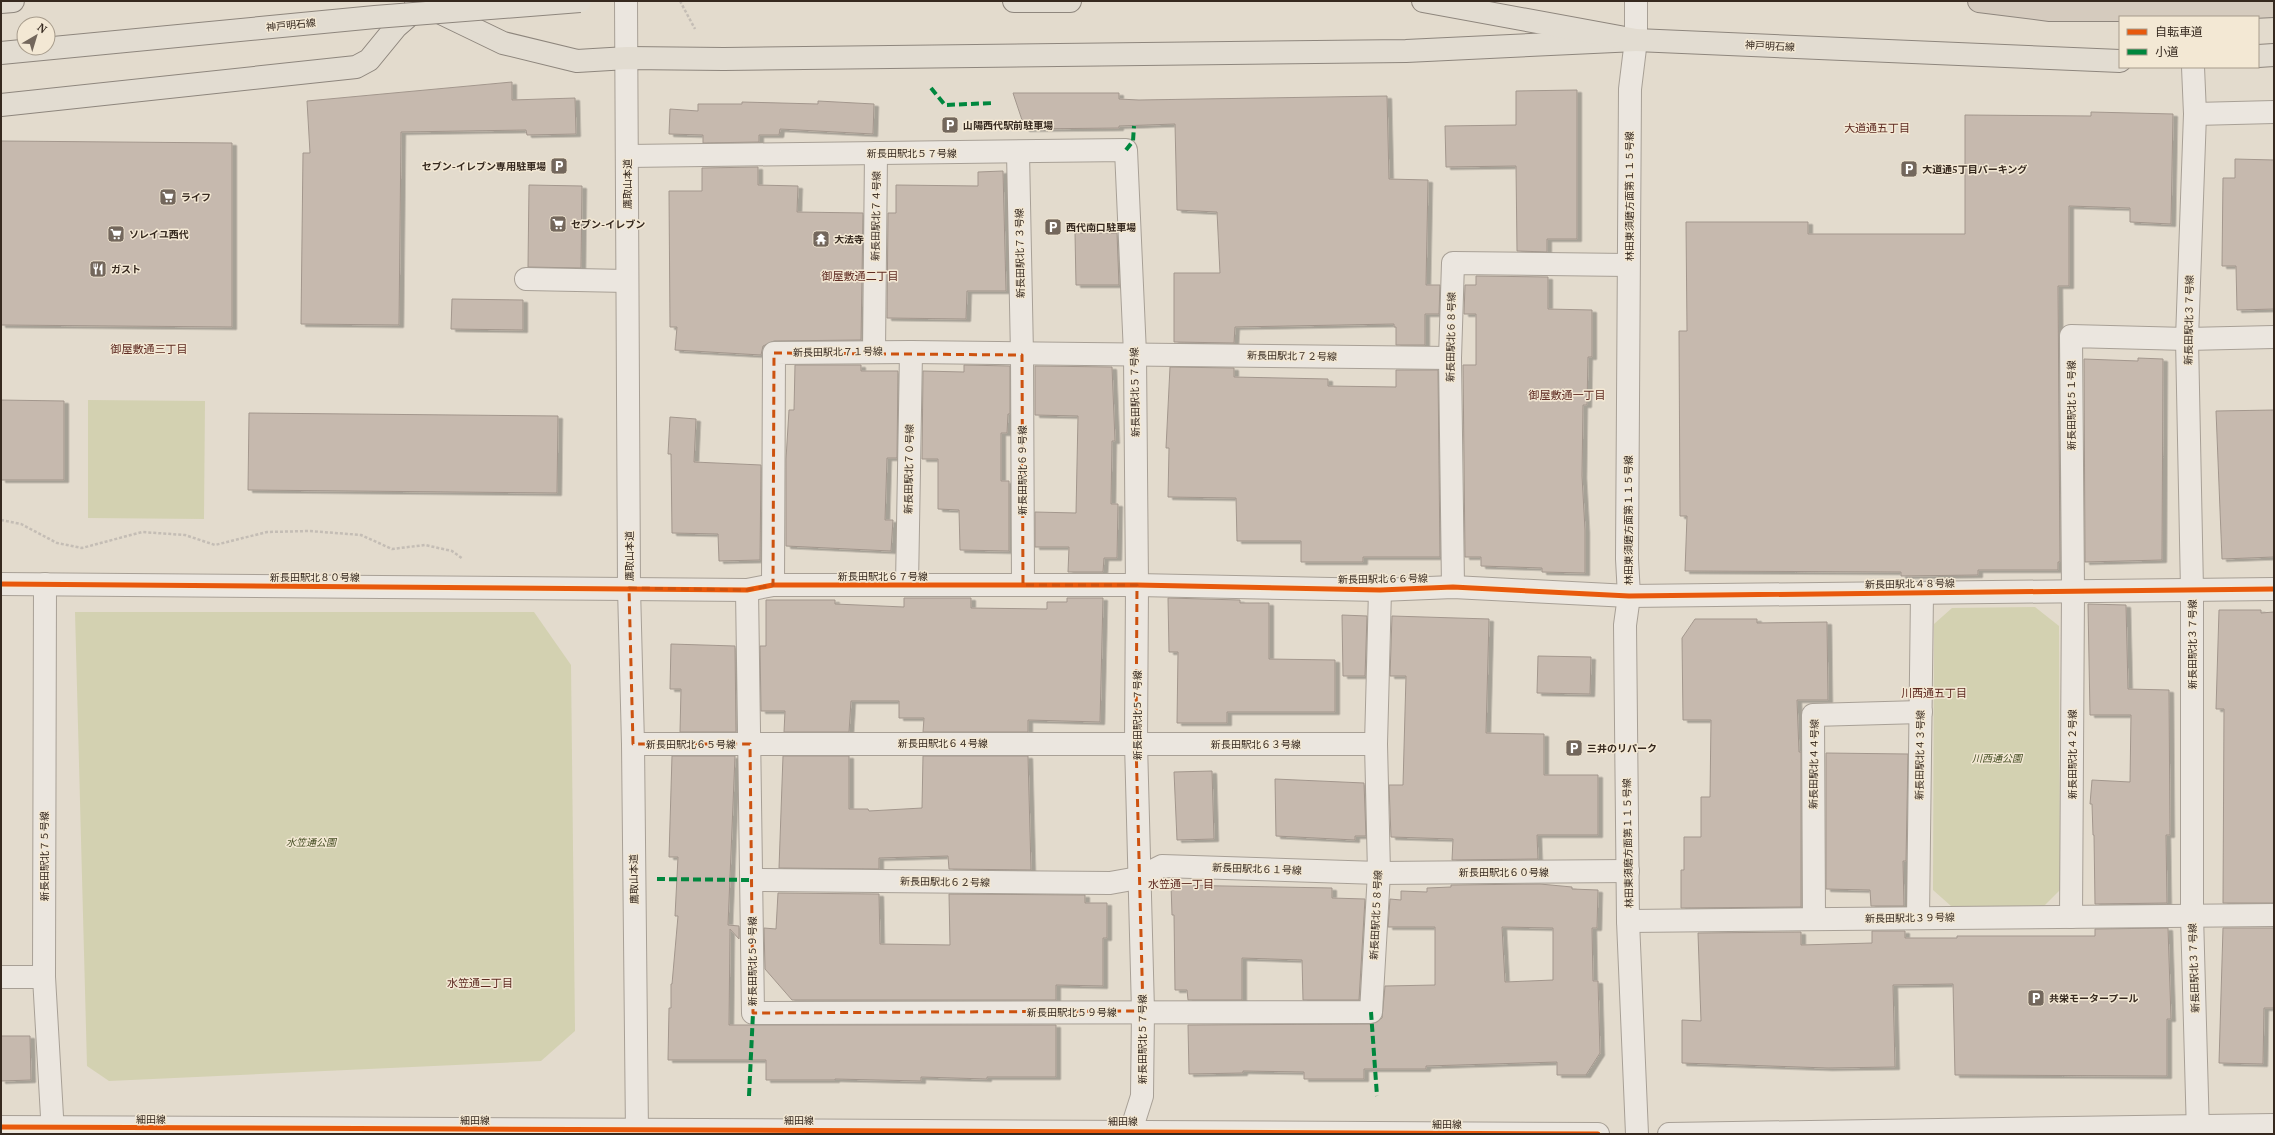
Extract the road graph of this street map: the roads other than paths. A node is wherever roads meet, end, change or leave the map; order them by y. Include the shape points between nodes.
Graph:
1 (13, 1) edge
2 (580, 1) edge
3 (626, 1) edge
4 (1014, 1) edge
5 (1070, 1) edge
6 (1423, 1) edge
7 (1636, 1) edge
8 (1979, 1) edge
9 (1, 2) edge
10 (418, 3) edge
11 (2274, 6) edge
12 (1636, 40) junction
13 (1, 53) edge
14 (2259, 56) edge
15 (2274, 56) edge
16 (627, 58) junction
17 (2119, 61) edge
18 (2193, 68) edge
19 (1, 105) edge
20 (2274, 112) edge
21 (2194, 114) junction
22 (1018, 152) junction
23 (876, 153) junction
24 (627, 156) junction
25 (1628, 265) junction
26 (526, 279) dead end
27 (627, 281) junction
28 (2274, 337) edge
29 (2187, 339) junction
30 (874, 352) junction
31 (911, 352) junction
32 (1022, 354) junction
33 (1134, 354) junction
34 (1450, 358) junction
35 (1, 584) edge
36 (45, 584) junction
37 (773, 585) junction
38 (907, 585) junction
39 (1023, 585) junction
40 (1137, 585) junction
41 (1453, 587) junction
42 (629, 588) junction
43 (2274, 589) edge
44 (747, 590) junction
45 (1380, 590) junction
46 (2192, 590) junction
47 (2073, 591) junction
48 (1922, 593) junction
49 (1629, 596) junction
50 (1921, 712) junction
51 (1136, 743) junction
52 (633, 744) junction
53 (750, 744) junction
54 (1376, 744) junction
55 (1628, 871) junction
56 (1379, 873) junction
57 (1138, 878) junction
58 (752, 880) junction
59 (2192, 915) junction
60 (2274, 915) edge
61 (2071, 917) junction
62 (1918, 918) junction
63 (1814, 919) junction
64 (1628, 921) junction
65 (1, 977) edge
66 (44, 977) junction
67 (1143, 1011) junction
68 (2274, 1125) edge
69 (1, 1127) edge
70 (2198, 1130) edge
71 (53, 1131) edge
72 (637, 1131) edge
73 (1130, 1132) edge
74 (1598, 1134) edge
75 (1638, 1134) edge
76 (1669, 1134) edge

1 - 9 main road
2 - 13 main road, 神戸明石線, bridge via 367,18
3 - 16 street, 鷹取山本道
4 - 5 main road
6 - 12 main road, 神戸明石線
7 - 12 street, 林田東須磨方面第１１５号線
8 - 11 highway via 2050,10 2189,10
10 - 16 main road via 503,43 549,56 577,61
10 - 19 main road via 369,60 356,66
12 - 16 main road via 1406,51
12 - 17 main road, 神戸明石線
12 - 25 street, 林田東須磨方面第１１５号線 via 1630,89
14 - 15 main road
16 - 24 street, 鷹取山本道
18 - 21 street, 新長田駅北３７号線
20 - 21 street
21 - 29 street, 新長田駅北３７号線
22 - 23 street, 新長田駅北５７号線
22 - 32 street, 新長田駅北７３号線
22 - 33 street, 新長田駅北５７号線 via 1126,150
23 - 24 street, 新長田駅北５７号線
23 - 30 street, 新長田駅北７４号線
24 - 27 street, 鷹取山本道
25 - 34 street, 新長田駅北６８号線 via 1453,263
25 - 49 street, 林田東須磨方面第１１５号線
26 - 27 street
27 - 42 street, 鷹取山本道
28 - 29 street
29 - 46 street, 新長田駅北３７号線
29 - 47 street, 新長田駅北５１号線 via 2071,336
30 - 31 street, 新長田駅北７１号線
30 - 37 street, 新長田駅北７１号線 via 774,353
31 - 32 street, 新長田駅北７１号線
31 - 38 street, 新長田駅北７０号線
32 - 33 street, 新長田駅北７１号線
32 - 39 street, 新長田駅北６９号線
33 - 34 street, 新長田駅北７２号線
33 - 40 street, 新長田駅北５７号線
34 - 41 street, 新長田駅北６８号線
35 - 36 street, 新長田駅北８０号線
36 - 42 street, 新長田駅北８０号線
36 - 66 street, 新長田駅北７５号線
37 - 38 street, 新長田駅北６７号線
37 - 44 street, 新長田駅北６７号線
38 - 39 street, 新長田駅北６７号線
39 - 40 street, 新長田駅北６７号線
40 - 45 street, 新長田駅北６６号線
40 - 51 street, 新長田駅北５７号線
41 - 45 street, 新長田駅北６６号線
41 - 49 street, 新長田駅北６６号線
42 - 44 street, 新長田駅北６７号線
42 - 52 street, 鷹取山本道
43 - 46 street, 新長田駅北４８号線
44 - 53 street, 新長田駅北５９号線
45 - 54 street, 新長田駅北５８号線
46 - 47 street, 新長田駅北４８号線
46 - 59 street, 新長田駅北３７号線
47 - 48 street, 新長田駅北４８号線
47 - 61 street, 新長田駅北４２号線
48 - 49 street, 新長田駅北４８号線
48 - 50 street, 新長田駅北４３号線
49 - 55 street, 林田東須磨方面第１１５号線 via 1625,625
50 - 62 street, 新長田駅北４３号線
50 - 63 street, 新長田駅北４４号線 via 1813,715
51 - 53 street, 新長田駅北６４号線
51 - 54 street, 新長田駅北６３号線
51 - 57 street, 新長田駅北５７号線
52 - 53 street, 新長田駅北６５号線
52 - 72 street, 鷹取山本道
53 - 58 street, 新長田駅北５９号線
54 - 56 street, 新長田駅北５８号線
55 - 56 street, 新長田駅北６０号線
55 - 64 street, 林田東須磨方面第１１５号線
56 - 57 street, 新長田駅北６１号線 via 1162,866
56 - 67 street, 新長田駅北５８号線 via 1371,1012
57 - 58 street, 新長田駅北６２号線 via 1110,883
57 - 67 street, 新長田駅北５７号線
58 - 67 street, 新長田駅北５９号線 via 753,1013
59 - 60 street, 新長田駅北３９号線
59 - 61 street, 新長田駅北３９号線
59 - 70 street, 新長田駅北３７号線
61 - 62 street, 新長田駅北３９号線
62 - 63 street, 新長田駅北３９号線
63 - 64 street, 新長田駅北３９号線
64 - 75 street, 林田東須磨方面第１１５号線
65 - 66 street
66 - 71 street, 新長田駅北７５号線
67 - 73 street, 新長田駅北５７号線 via 1142,1096
68 - 70 street
69 - 71 street, 細田線
70 - 76 street
71 - 72 street, 細田線
72 - 73 street, 細田線
73 - 74 street, 細田線

